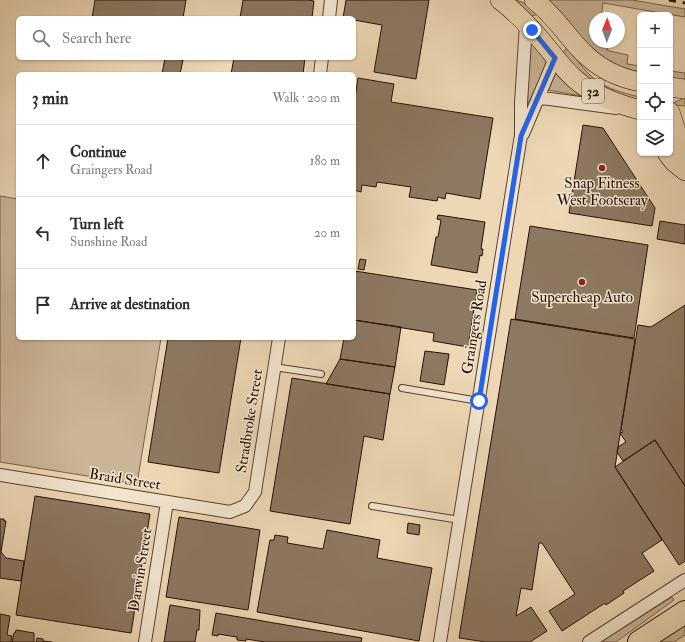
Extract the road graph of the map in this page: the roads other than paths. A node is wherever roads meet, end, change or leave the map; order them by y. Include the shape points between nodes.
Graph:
1 (332, 0) edge
2 (500, 0) edge
3 (534, 0) edge
4 (329, 16) edge
5 (559, 23) junction
6 (526, 24) junction
7 (555, 58) junction
8 (322, 60) edge
9 (320, 72) edge
10 (637, 81) edge
11 (673, 87) edge
12 (685, 89) edge
13 (538, 98) junction
14 (637, 109) edge
15 (637, 110) edge
16 (673, 113) edge
17 (685, 114) edge
18 (672, 120) edge
19 (521, 136) junction
20 (680, 151) edge
21 (685, 171) edge
22 (279, 340) edge
23 (274, 367) junction
24 (321, 374) dead end
25 (402, 388) dead end
26 (479, 401) junction
27 (0, 475) edge
28 (167, 502) junction
29 (245, 506) joint
30 (372, 506) dead end
31 (460, 520) junction
32 (685, 580) edge
33 (685, 612) edge
34 (145, 642) edge
35 (440, 642) edge
36 (589, 642) edge
37 (639, 642) edge

1 - 4 street
2 - 6 main road, 32
3 - 5 main road, 32
5 - 6 main road
5 - 7 main road via 562,42
5 - 10 main road, 32 via 587,56 599,65 622,78
6 - 7 main road, 32
6 - 19 street, Graingers Road
7 - 13 street, Graingers Road
7 - 14 main road, 32 via 570,75 587,88 608,99
8 - 9 street
11 - 12 main road
13 - 15 street
13 - 19 street, Graingers Road
16 - 17 main road
18 - 20 main road
19 - 26 street, Graingers Road
20 - 21 main road via 674,162
22 - 23 street, Stradbroke Street
23 - 24 lane
23 - 29 street, Stradbroke Street via 255,492
25 - 26 lane
26 - 31 street, Graingers Road
27 - 28 street, Braid Street
28 - 29 street, Braid Street via 230,512
28 - 34 street, Darwin Street
30 - 31 lane
31 - 35 street, Graingers Road
32 - 36 street
33 - 37 highway

